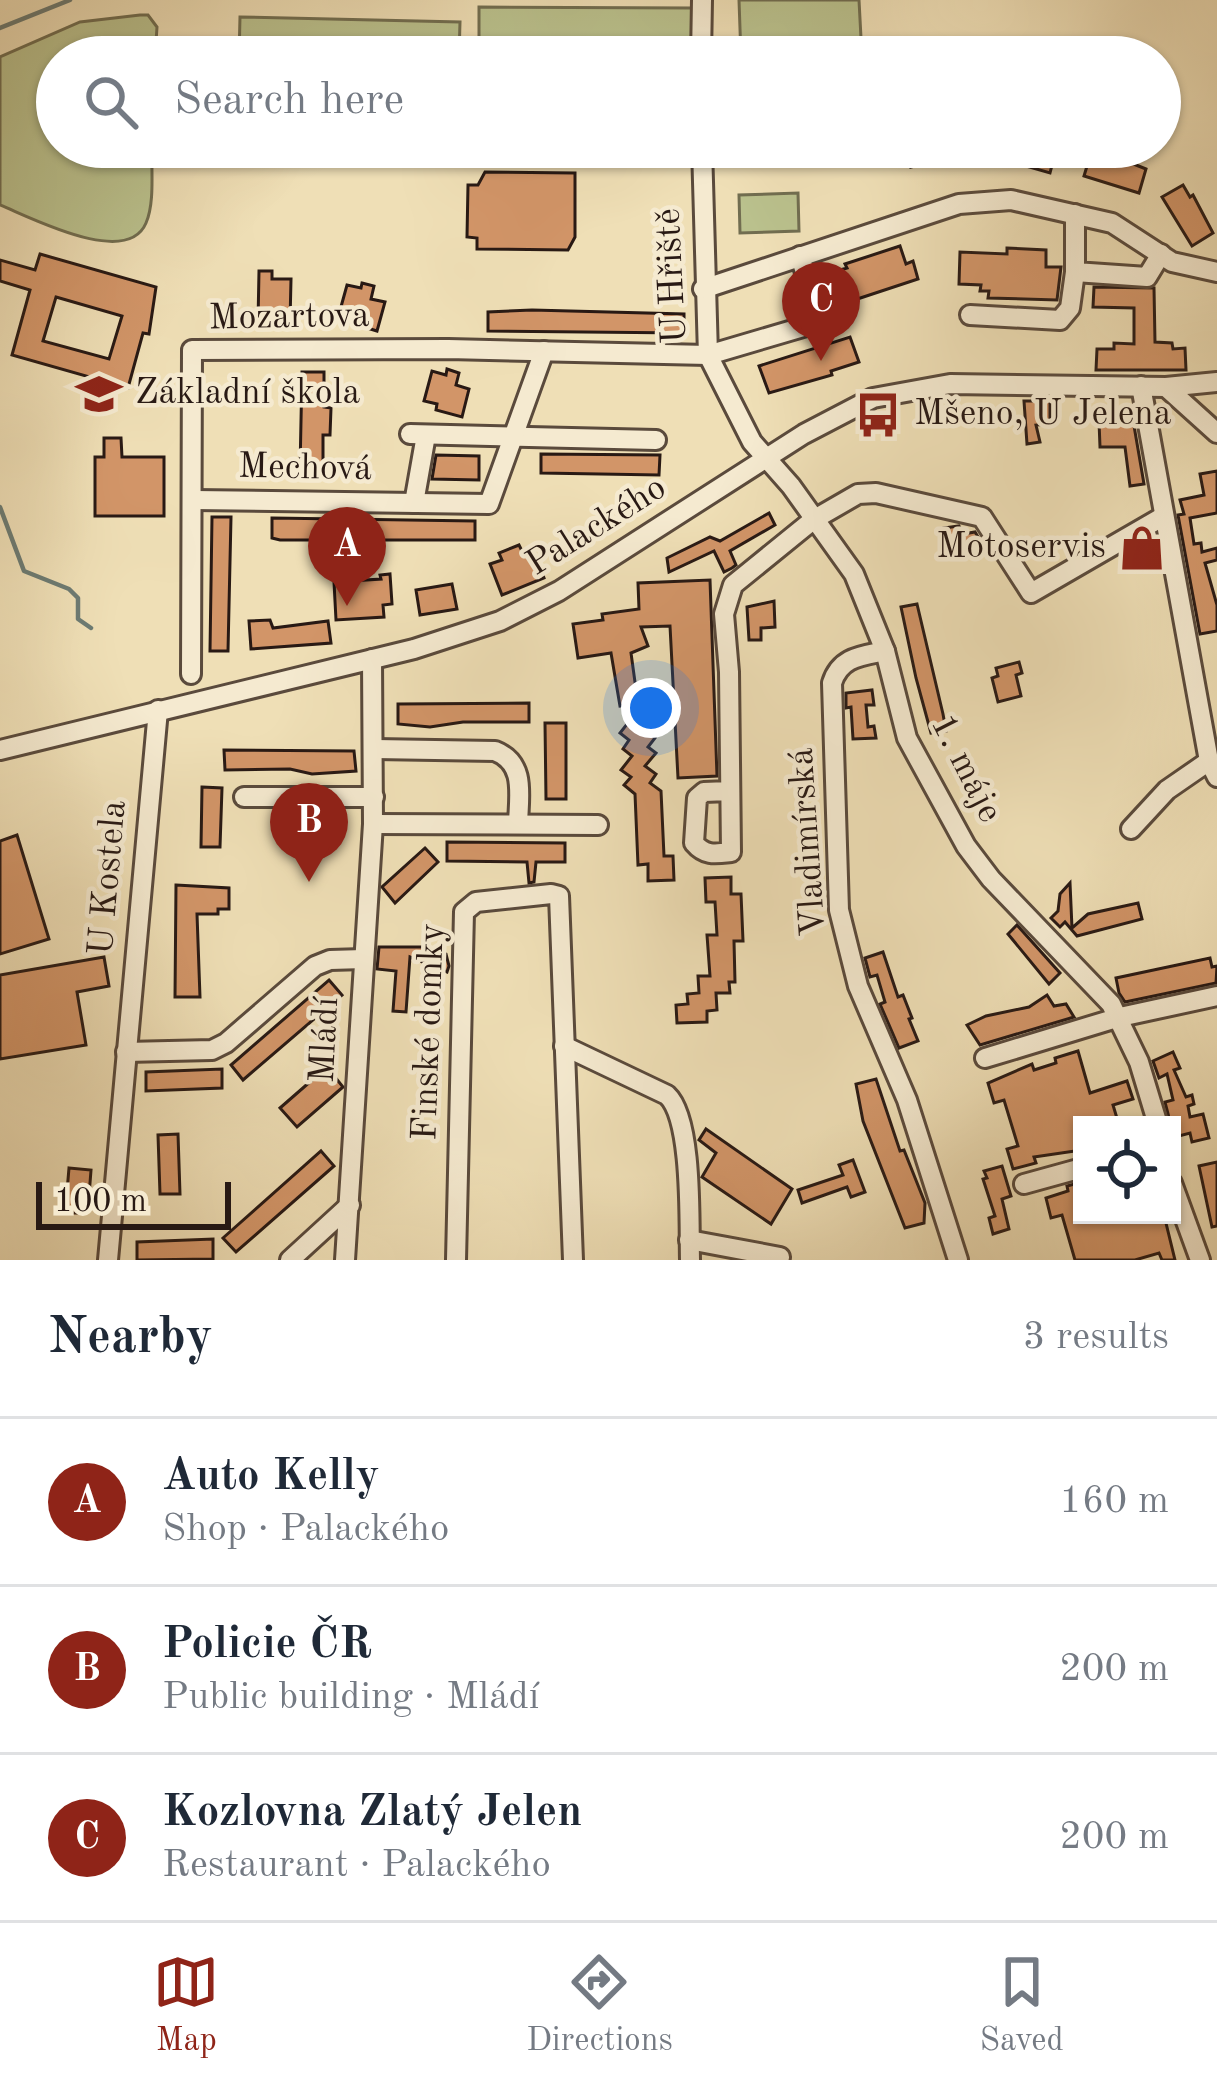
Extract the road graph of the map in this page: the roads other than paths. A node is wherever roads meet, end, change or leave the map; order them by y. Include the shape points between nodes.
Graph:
1 (702, 0) edge
2 (701, 36) edge
3 (702, 168) edge
4 (1075, 214) junction
5 (1161, 254) junction
6 (800, 256) junction
7 (1076, 272) junction
8 (1217, 272) edge
9 (703, 289) junction
10 (970, 315) dead end
11 (544, 351) junction
12 (708, 355) junction
13 (1217, 382) edge
14 (1141, 386) junction
15 (1166, 387) junction
16 (1217, 433) edge
17 (513, 437) junction
18 (656, 440) dead end
19 (767, 459) junction
20 (194, 500) junction
21 (414, 503) junction
22 (1164, 516) junction
23 (813, 520) junction
24 (884, 650) junction
25 (372, 659) junction
26 (191, 674) dead end
27 (158, 710) junction
28 (375, 749) junction
29 (0, 750) edge
30 (1213, 769) edge
31 (729, 791) dead end
32 (244, 797) dead end
33 (374, 797) junction
34 (374, 824) junction
35 (518, 824) junction
36 (598, 825) dead end
37 (1131, 829) dead end
38 (364, 959) junction
39 (1217, 997) edge
40 (1120, 1017) junction
41 (564, 1046) junction
42 (126, 1052) junction
43 (985, 1058) dead end
44 (1155, 1116) edge
45 (1073, 1170) edge
46 (1024, 1184) dead end
47 (350, 1204) junction
48 (1181, 1208) edge
49 (690, 1250) edge
50 (780, 1257) dead end
51 (108, 1260) edge
52 (290, 1260) edge
53 (345, 1260) edge
54 (456, 1260) edge
55 (574, 1260) edge
56 (958, 1260) edge
57 (1200, 1260) edge

1 - 2 street
3 - 9 street, U Hřiště
4 - 5 street via 1112,223
4 - 6 street via 1011,200 959,204
4 - 7 street
5 - 7 street via 1147,277
5 - 8 street
6 - 9 street
6 - 12 street, Mozartova via 820,322
7 - 10 street via 1060,320
9 - 12 street, U Hřiště
11 - 12 street, Mozartova
11 - 17 street, Mechová
11 - 20 street, Mozartova via 192,350
12 - 19 street, U Hřiště
13 - 15 street, Palackého
14 - 15 street, Palackého
14 - 19 street, Palackého via 921,387 847,409
14 - 22 street
15 - 16 street
17 - 18 street, Mechová
17 - 21 street, Mechová via 489,505
17 - 21 street, Mechová via 418,435
19 - 23 street, 1. máje
19 - 25 street, Palackého via 526,609
20 - 21 street, Mechová
20 - 26 street, Mozartova
22 - 23 street via 1031,592 974,513 876,493 858,494
22 - 30 street
23 - 24 street, 1. máje via 854,574
23 - 31 street via 733,585 724,614
24 - 40 street, 1. máje via 907,738 966,846
24 - 56 street, Vladimírská via 848,659 832,682 839,910 858,986 907,1100
25 - 27 street, Palackého
25 - 28 street, Mládí
27 - 29 street, Palackého
27 - 42 street, U Kostela
28 - 33 street, Mládí
28 - 35 street via 504,754 517,771
30 - 37 street via 1167,790
32 - 33 street
33 - 34 street, Mládí
34 - 35 street
34 - 38 street, Mládí
35 - 36 street
38 - 42 street via 315,966 212,1050
38 - 47 street, Mládí
39 - 40 street
40 - 43 street
40 - 44 street, 1. máje
41 - 49 street via 675,1102
41 - 54 street, Finské domky via 559,896 468,906
41 - 55 street, Finské domky
42 - 51 street, U Kostela
45 - 46 street
47 - 52 street
47 - 53 street, Mládí
48 - 57 street
49 - 50 street

